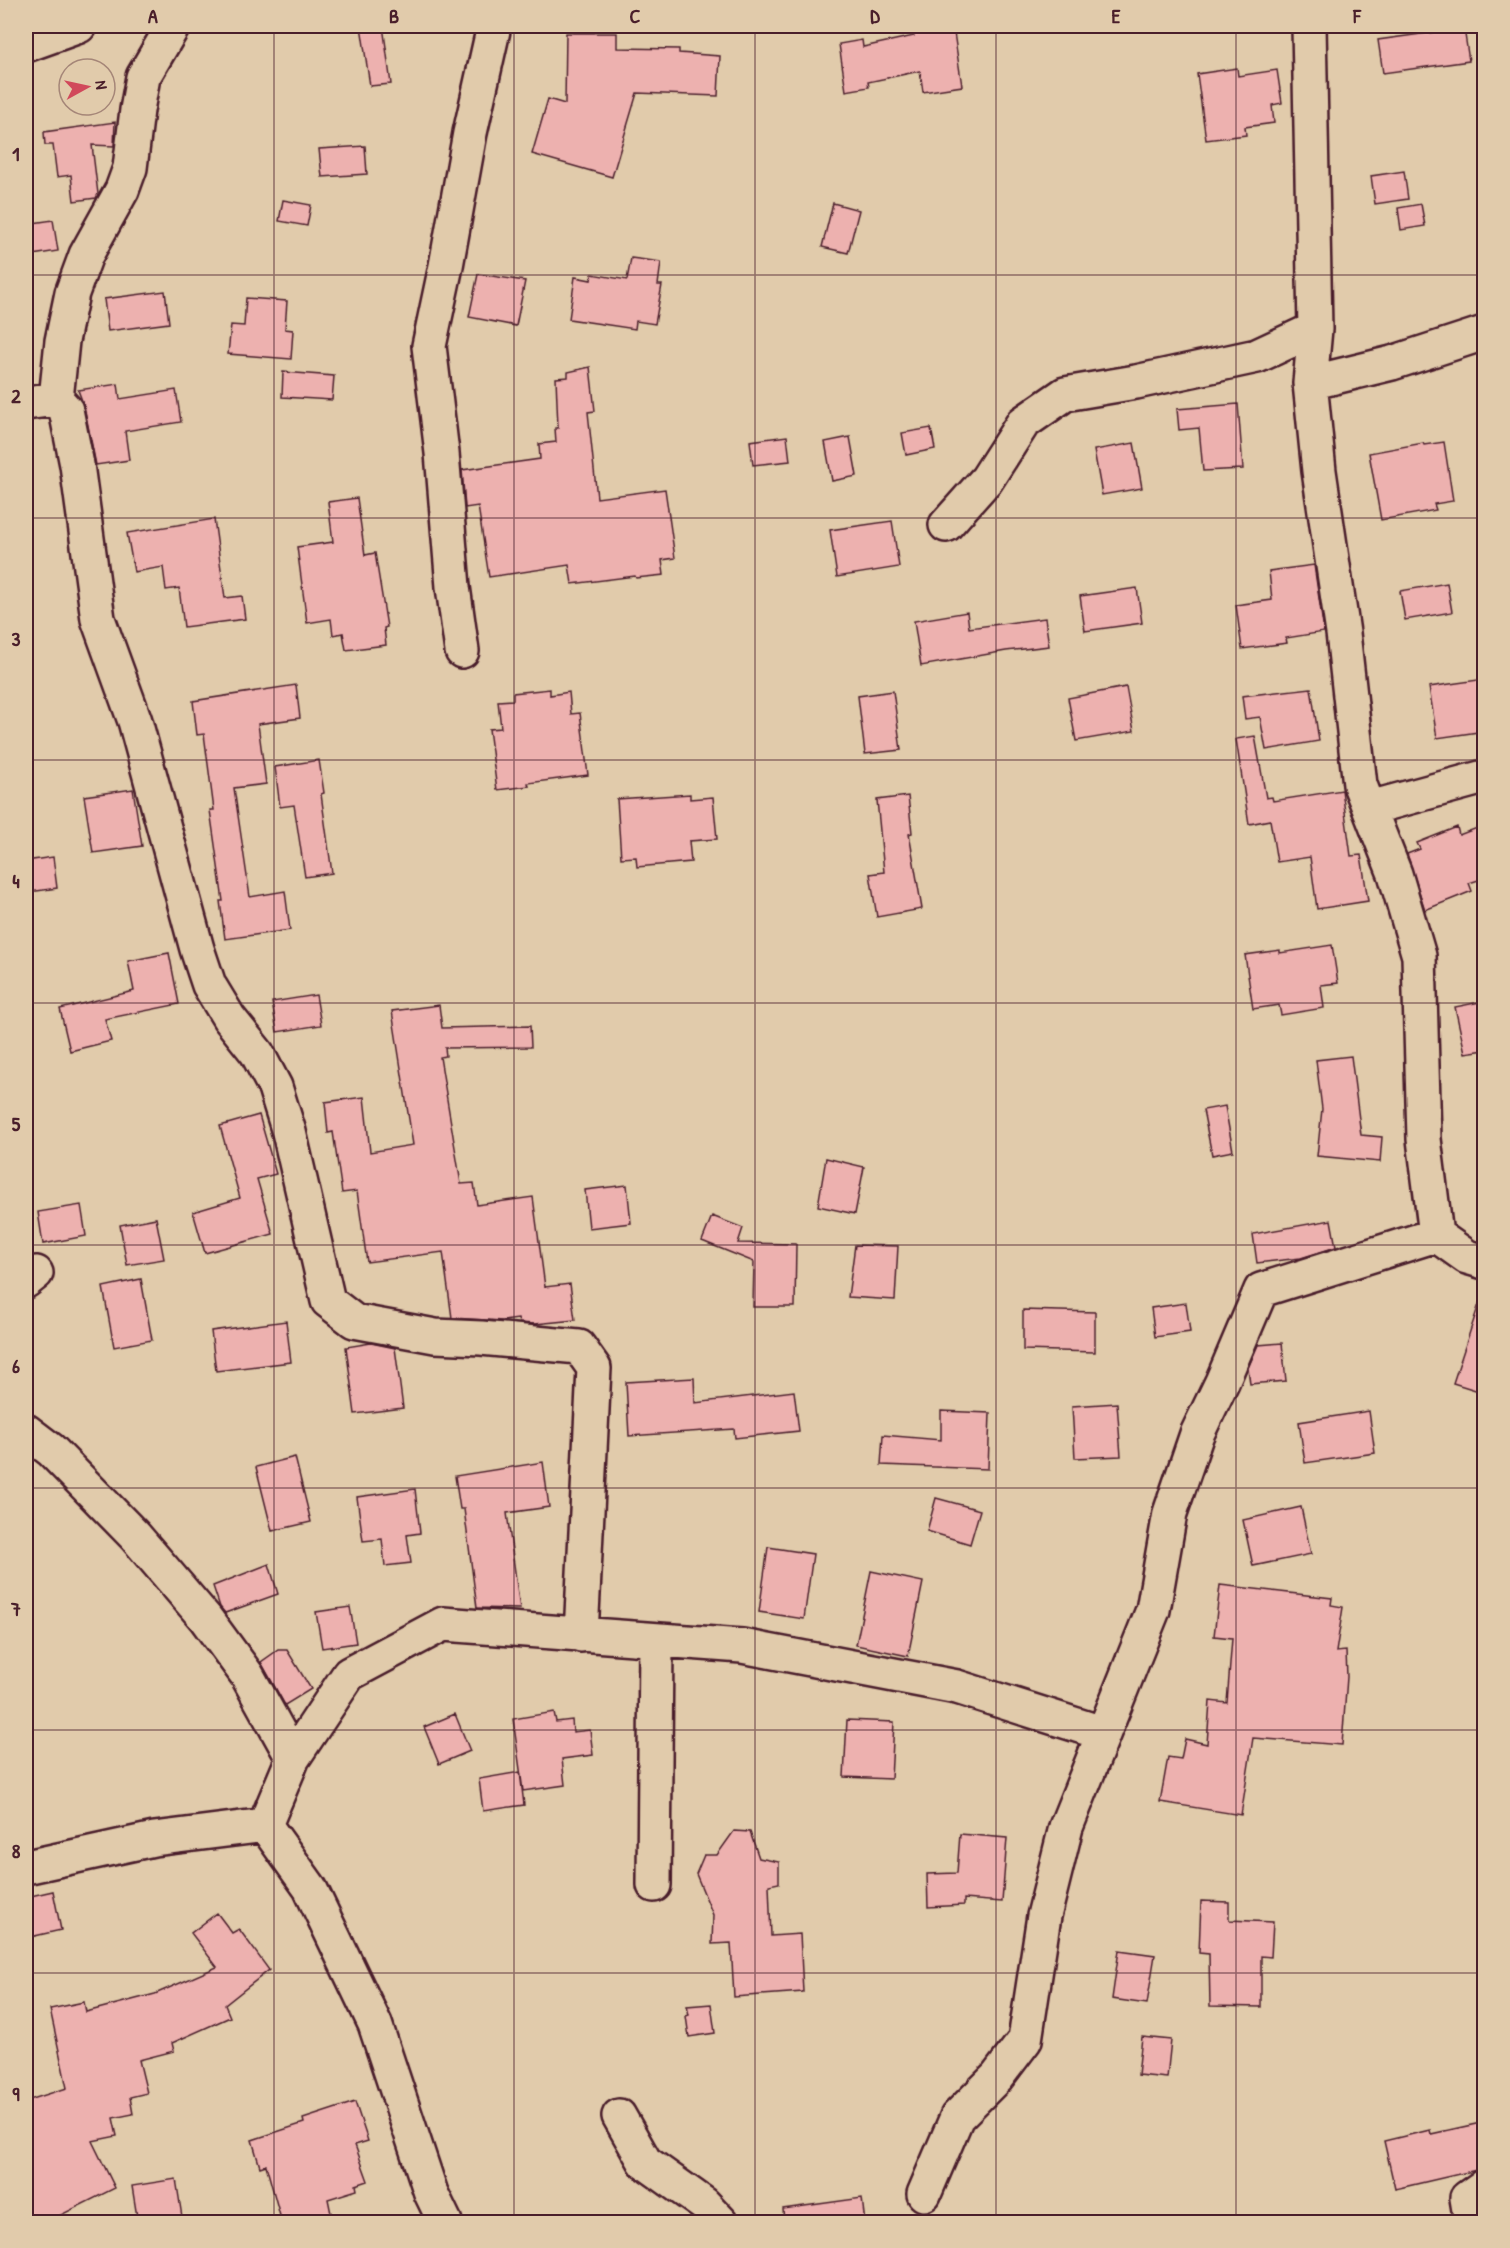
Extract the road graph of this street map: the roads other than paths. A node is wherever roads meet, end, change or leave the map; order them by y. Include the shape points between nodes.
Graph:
1 (79, 26) edge
2 (173, 26) edge
3 (494, 26) edge
4 (1309, 26) edge
5 (26, 45) edge
6 (1315, 329) junction
7 (1485, 333) edge
8 (1310, 383) junction
9 (41, 401) edge
10 (946, 525) dead end
11 (462, 651) dead end
12 (1485, 777) edge
13 (1370, 808) junction
14 (1436, 1235) junction
15 (1485, 1262) edge
16 (26, 1431) edge
17 (581, 1635) junction
18 (656, 1641) junction
19 (1102, 1733) junction
20 (293, 1758) junction
21 (265, 1825) junction
22 (26, 1867) edge
23 (654, 1885) dead end
24 (619, 2116) dead end
25 (1485, 2186) edge
26 (924, 2194) dead end
27 (445, 2223) edge
28 (721, 2223) edge
29 (1471, 2223) edge

1 - 5 street
2 - 9 street via 143,76 130,168 86,255
3 - 11 street via 429,346
4 - 6 street
6 - 8 street
6 - 10 street via 1257,356 1065,394 1023,423 987,479
7 - 8 street via 1392,363
8 - 13 street via 1360,785
9 - 17 street via 66,410 98,620 135,721 209,985 257,1053 275,1087 328,1301 354,1321 423,1334 579,1347 594,1368
12 - 13 street
13 - 14 street via 1395,874 1419,957 1424,1140
14 - 15 street via 1467,1257
14 - 19 street via 1261,1290 1197,1434 1170,1513 1152,1610
16 - 20 street via 51,1450 135,1536 206,1619 247,1675
17 - 18 street
17 - 20 street via 443,1624 349,1674
18 - 19 street via 742,1646 957,1687
18 - 23 street
19 - 26 street via 1063,1838 1044,1916 1025,2040 997,2078 957,2117
20 - 21 street
21 - 22 street via 154,1839
21 - 27 street via 310,1888 375,2024 431,2193
24 - 28 street via 645,2162 704,2204
25 - 29 street via 1467,2198

